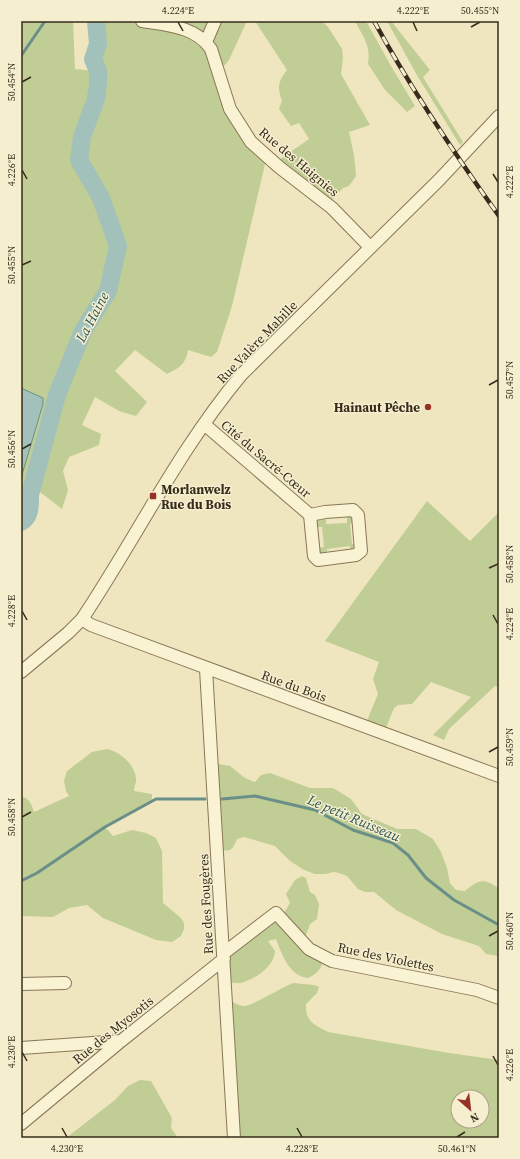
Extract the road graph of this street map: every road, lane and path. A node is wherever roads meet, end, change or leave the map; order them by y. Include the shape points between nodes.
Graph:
1 (142, 21) edge
2 (215, 21) edge
3 (206, 42) junction
4 (499, 116) edge
5 (370, 247) junction
6 (204, 424) junction
7 (310, 515) junction
8 (82, 619) junction
9 (206, 669) junction
10 (21, 672) edge
11 (499, 776) edge
12 (224, 956) junction
13 (65, 983) dead end
14 (21, 984) edge
15 (499, 998) edge
16 (122, 1041) junction
17 (21, 1048) edge
18 (21, 1124) edge
19 (234, 1138) edge

1 - 3 street via 184,29
2 - 3 street
3 - 5 street, Rue des Haignies via 230,109 251,142 332,208
4 - 5 street, Rue Valère Mabille
5 - 6 street, Rue Valère Mabille via 246,369
6 - 7 street, Cité du Sacré-Cœur
6 - 8 street, Rue Valère Mabille
7 - 7 street, Cité du Sacré-Cœur via 353,510 358,515 361,552 356,555 318,560 314,556
8 - 9 street, Rue du Bois via 91,625
8 - 10 street, Rue Valère Mabille
9 - 11 street, Rue du Bois
9 - 12 street, Rue des Fougères
12 - 15 street, Rue des Violettes via 276,913 309,950 332,961 477,990
12 - 16 street, Rue des Myosotis
12 - 19 street, Rue des Fougères
13 - 14 street
16 - 17 street
16 - 18 street, Rue des Myosotis

